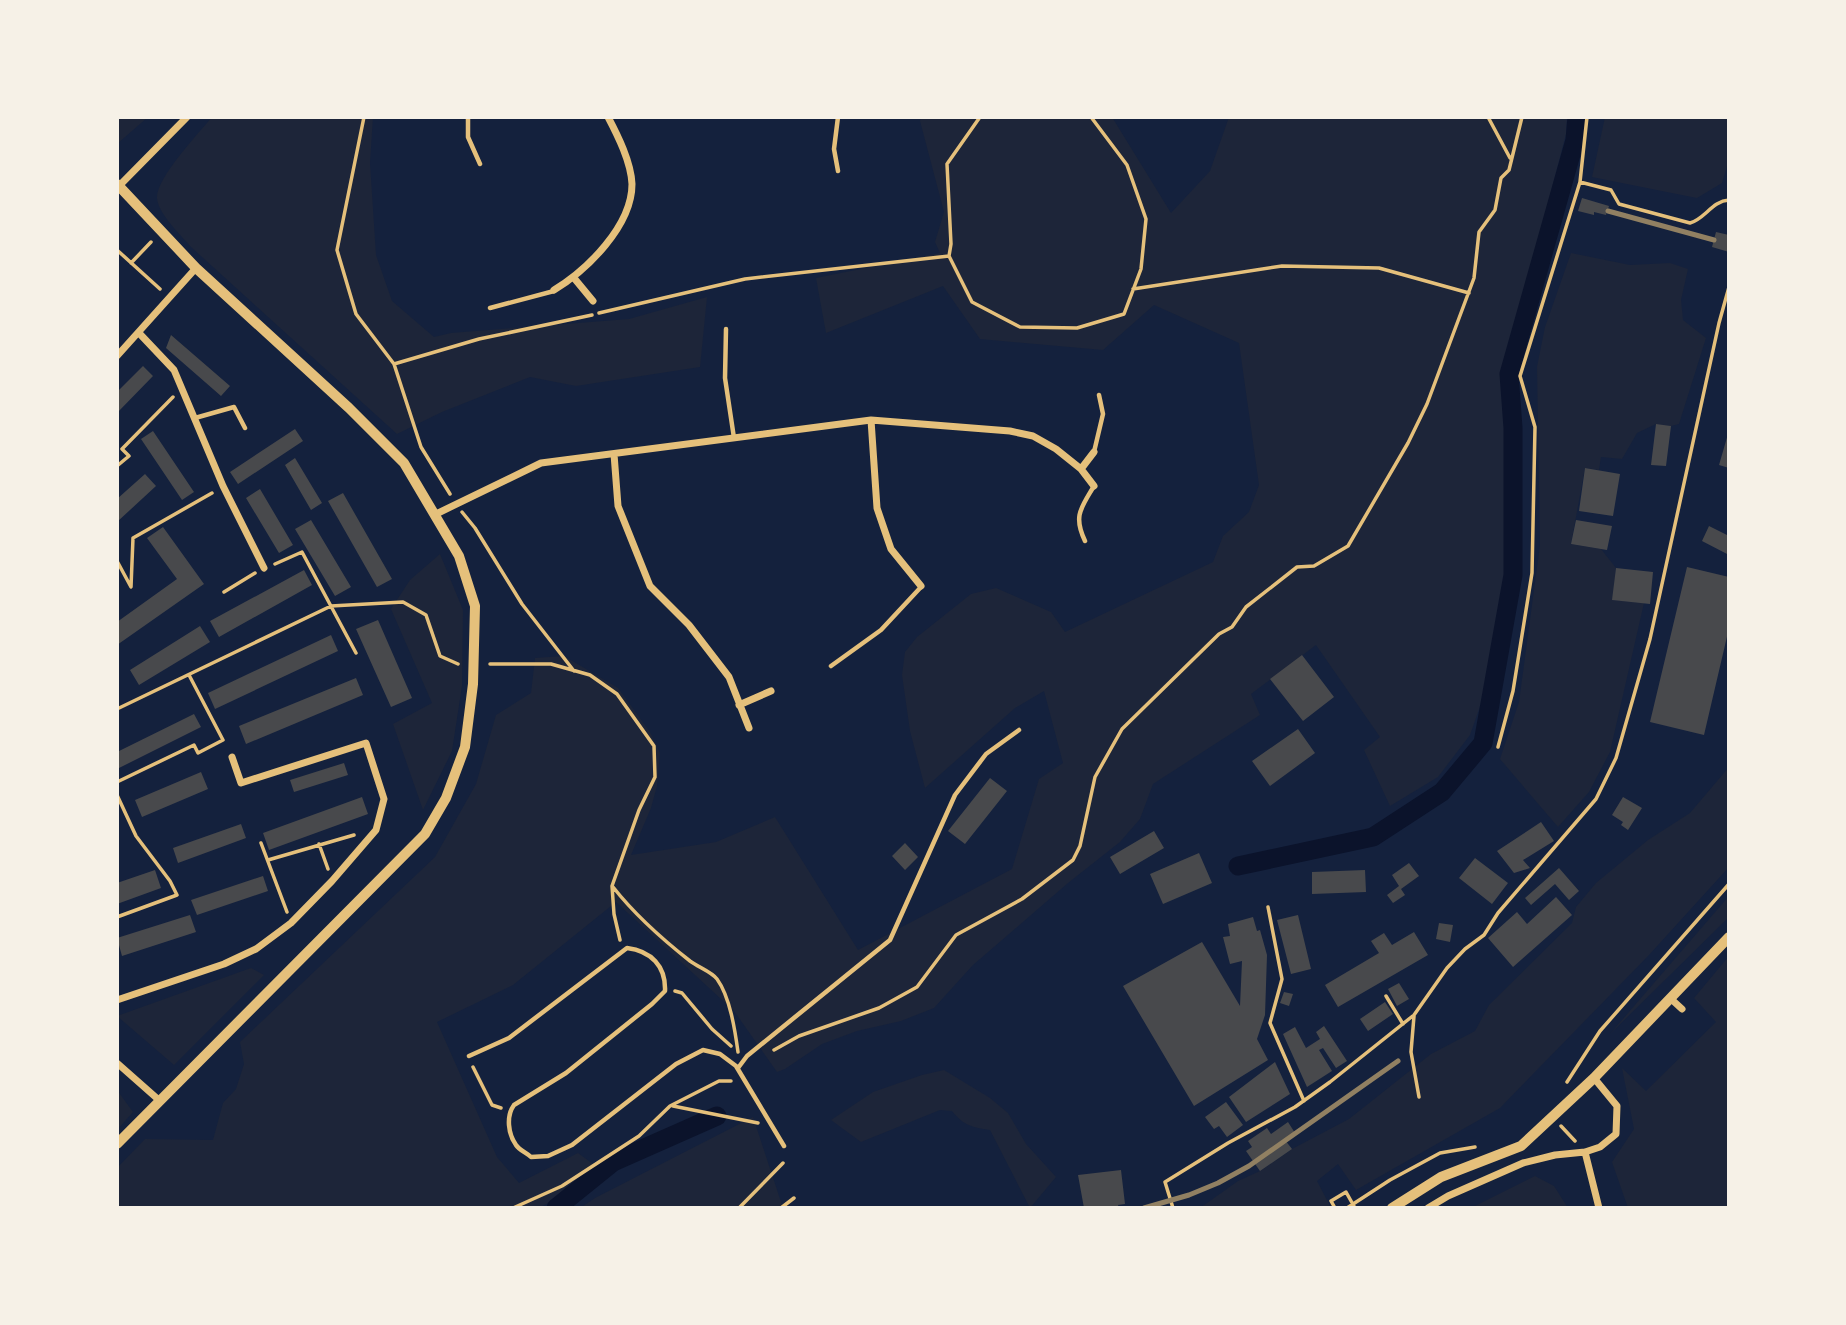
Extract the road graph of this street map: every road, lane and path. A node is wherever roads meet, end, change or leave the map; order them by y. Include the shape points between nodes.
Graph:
1 (187, 117) edge
2 (364, 117) edge
3 (468, 117) edge
4 (608, 117) edge
5 (838, 117) edge
6 (980, 117) edge
7 (1091, 117) edge
8 (1488, 117) edge
9 (1522, 117) edge
10 (1587, 117) edge
11 (1511, 160) junction
12 (480, 164) dead end
13 (838, 170) dead end
14 (1580, 182) junction
15 (118, 185) edge
16 (1729, 200) edge
17 (160, 232) junction
18 (117, 250) edge
19 (949, 256) junction
20 (131, 263) junction
21 (196, 268) junction
22 (574, 278) junction
23 (1729, 287) edge
24 (1133, 289) junction
25 (554, 290) joint
26 (1469, 293) junction
27 (170, 297) junction
28 (593, 301) dead end
29 (490, 308) dead end
30 (726, 329) dead end
31 (139, 333) junction
32 (117, 356) edge
33 (394, 364) junction
34 (181, 388) junction
35 (1099, 395) dead end
36 (194, 418) junction
37 (871, 420) junction
38 (245, 428) dead end
39 (734, 438) junction
40 (117, 444) edge
41 (122, 449) junction
42 (1094, 452) joint
43 (614, 454) junction
44 (117, 466) edge
45 (1081, 469) junction
46 (223, 486) junction
47 (1094, 486) joint
48 (456, 505) junction
49 (436, 514) junction
50 (1085, 541) dead end
51 (117, 561) edge
52 (264, 568) junction
53 (921, 586) joint
54 (224, 592) dead end
55 (331, 606) junction
56 (356, 653) dead end
57 (458, 664) dead end
58 (490, 664) dead end
59 (831, 666) dead end
60 (574, 670) junction
61 (189, 675) junction
62 (771, 691) dead end
63 (739, 705) junction
64 (117, 709) edge
65 (749, 728) dead end
66 (1019, 730) dead end
67 (1499, 747) dead end
68 (232, 757) dead end
69 (117, 782) edge
70 (117, 795) edge
71 (376, 830) junction
72 (261, 843) dead end
73 (319, 844) junction
74 (268, 860) junction
75 (332, 881) junction
76 (1729, 884) edge
77 (612, 886) junction
78 (1268, 907) dead end
79 (117, 916) edge
80 (291, 923) junction
81 (1729, 937) edge
82 (622, 952) junction
83 (682, 993) dead end
84 (1386, 996) dead end
85 (1670, 998) junction
86 (117, 1000) edge
87 (1682, 1010) dead end
88 (1414, 1015) junction
89 (1403, 1024) junction
90 (738, 1052) junction
91 (765, 1055) dead end
92 (470, 1059) joint
93 (117, 1063) edge
94 (738, 1068) junction
95 (1594, 1078) junction
96 (1564, 1086) dead end
97 (1419, 1097) dead end
98 (160, 1101) junction
99 (1304, 1101) junction
100 (492, 1105) dead end
101 (670, 1106) junction
102 (1553, 1117) junction
103 (770, 1126) junction
104 (117, 1144) edge
105 (784, 1146) dead end
106 (1476, 1147) dead end
107 (1585, 1152) junction
108 (782, 1163) dead end
109 (794, 1198) dead end
110 (513, 1208) edge
111 (739, 1208) edge
112 (781, 1208) edge
113 (1173, 1208) edge
114 (1335, 1208) edge
115 (1347, 1208) edge
116 (1356, 1208) edge
117 (1392, 1208) edge
118 (1428, 1208) edge
119 (1599, 1208) edge

1 - 15 street
2 - 33 path via 337,250 356,314
3 - 12 lane via 468,137
4 - 22 street via 632,184 628,205 621,223
5 - 13 lane via 834,149
6 - 19 path via 947,164
7 - 24 path via 1128,165 1146,219
8 - 11 path
9 - 11 path
10 - 14 path
11 - 26 path via 1495,210 1479,232
14 - 16 path via 1611,190 1619,204 1690,223
14 - 67 path via 1520,376 1535,427 1531,573 1513,691
15 - 17 street
17 - 20 path
17 - 21 street
18 - 20 path
19 - 24 path via 972,302 1020,327 1077,328 1124,314
19 - 33 path via 745,279 479,339
20 - 27 path
21 - 27 street
21 - 49 street via 404,463
22 - 25 street
22 - 28 street
23 - 88 path via 1650,639 1616,758 1596,799 1484,935 1447,968
24 - 26 path via 1282,267 1379,268
25 - 29 lane
26 - 91 path via 1427,404 1348,546 1314,566 1297,567 1246,607 1232,627 1219,634 1122,729 1095,778 1073,860 1022,899 956,935 917,987
27 - 31 street
30 - 39 lane via 725,378
31 - 32 street
31 - 34 street via 174,370
33 - 48 path via 421,446
34 - 36 street
34 - 41 path
35 - 42 lane via 1103,415
36 - 38 lane via 234,407
36 - 46 street
37 - 39 street
37 - 45 street via 1033,436
37 - 53 street via 877,508 891,549
39 - 43 street
40 - 41 path
41 - 44 path via 129,456
42 - 45 street
43 - 48 street via 541,463
43 - 63 street via 618,506 650,586 689,625 729,677
45 - 47 street
46 - 51 path via 133,538 131,587
46 - 52 street
47 - 50 lane via 1078,517
48 - 49 street
48 - 60 path via 522,604
49 - 98 street via 459,556 475,606 473,684 465,747 446,798 425,834
52 - 54 path
52 - 55 path via 302,552
53 - 59 lane via 881,630
55 - 56 path
55 - 57 path via 404,602 425,615 440,656
55 - 61 path
58 - 60 path via 551,664
60 - 77 path via 617,694 654,746 655,777
61 - 64 path
61 - 69 path via 224,741 198,753 194,746
62 - 63 street
63 - 65 street
66 - 94 lane via 986,754 955,795 890,940
68 - 71 street via 241,783 366,743 384,799
70 - 79 path via 136,836 177,895
71 - 73 path
71 - 75 street
72 - 74 path
73 - 74 path
73 - 75 path
74 - 80 path
75 - 80 street
76 - 96 path via 1600,1031
77 - 82 path
77 - 90 path via 639,917 717,978 733,1019
78 - 99 path via 1282,979 1270,1023
80 - 86 street via 256,949 224,964
81 - 85 street
82 - 92 lane via 509,1038
82 - 94 lane via 642,950 656,961 665,977 665,991 566,1073 514,1105 508,1122 516,1145 531,1157 548,1156 572,1144 676,1064 703,1050 720,1054
83 - 90 path
84 - 89 path
85 - 87 street
85 - 95 street
88 - 89 path
88 - 97 path via 1411,1052
89 - 99 path
90 - 94 path
92 - 100 path
93 - 98 street
94 - 101 path via 735,1081 719,1081
94 - 103 lane
95 - 102 street
95 - 107 street via 1617,1106 1616,1134
98 - 104 street
99 - 113 path via 1165,1182
101 - 103 path
101 - 110 path via 639,1136 573,1179
102 - 107 path
102 - 117 street via 1521,1146 1441,1177
103 - 105 lane
106 - 115 path via 1440,1153
107 - 118 street via 1523,1163
107 - 119 street
108 - 111 path
109 - 112 path
114 - 116 path via 1331,1201 1346,1192

